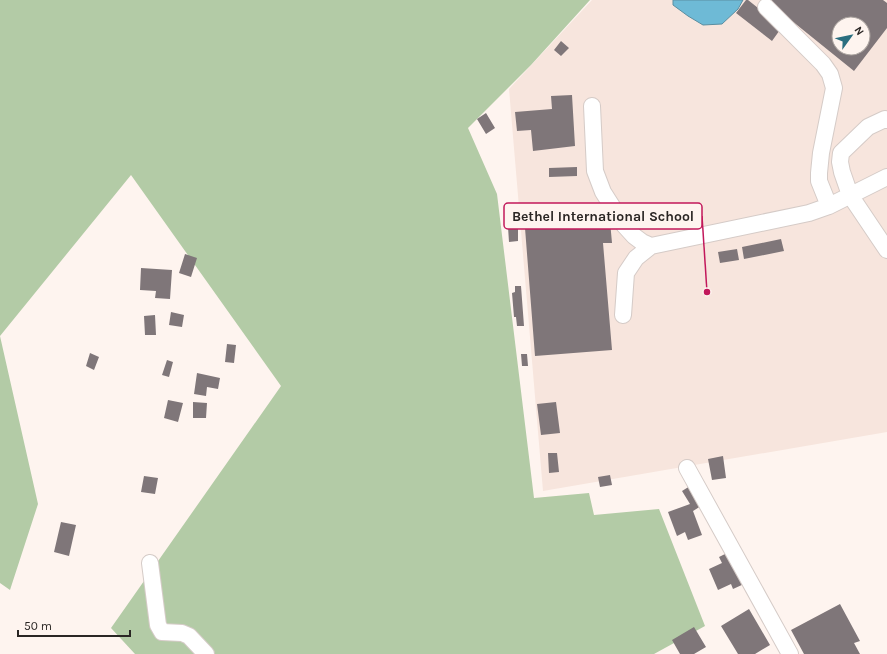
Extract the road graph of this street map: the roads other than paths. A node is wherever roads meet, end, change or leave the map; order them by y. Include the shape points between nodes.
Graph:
1 (766, 7) dead end
2 (592, 106) dead end
3 (887, 120) edge
4 (887, 177) edge
5 (850, 195) junction
6 (829, 206) junction
7 (882, 232) edge
8 (651, 246) junction
9 (887, 250) edge
10 (623, 315) dead end
11 (687, 468) dead end
12 (150, 563) dead end
13 (206, 654) edge
14 (790, 654) edge

1 - 6 street via 824,64 830,74 834,88 819,173 819,182
2 - 8 street via 595,171 603,192 624,225 634,236
3 - 5 street via 868,127 841,153 842,172
4 - 5 street
5 - 6 street
5 - 7 street
6 - 8 street via 809,213
7 - 9 street
8 - 10 street via 636,258 626,273
11 - 14 street
12 - 13 street via 158,625 162,632 189,636

